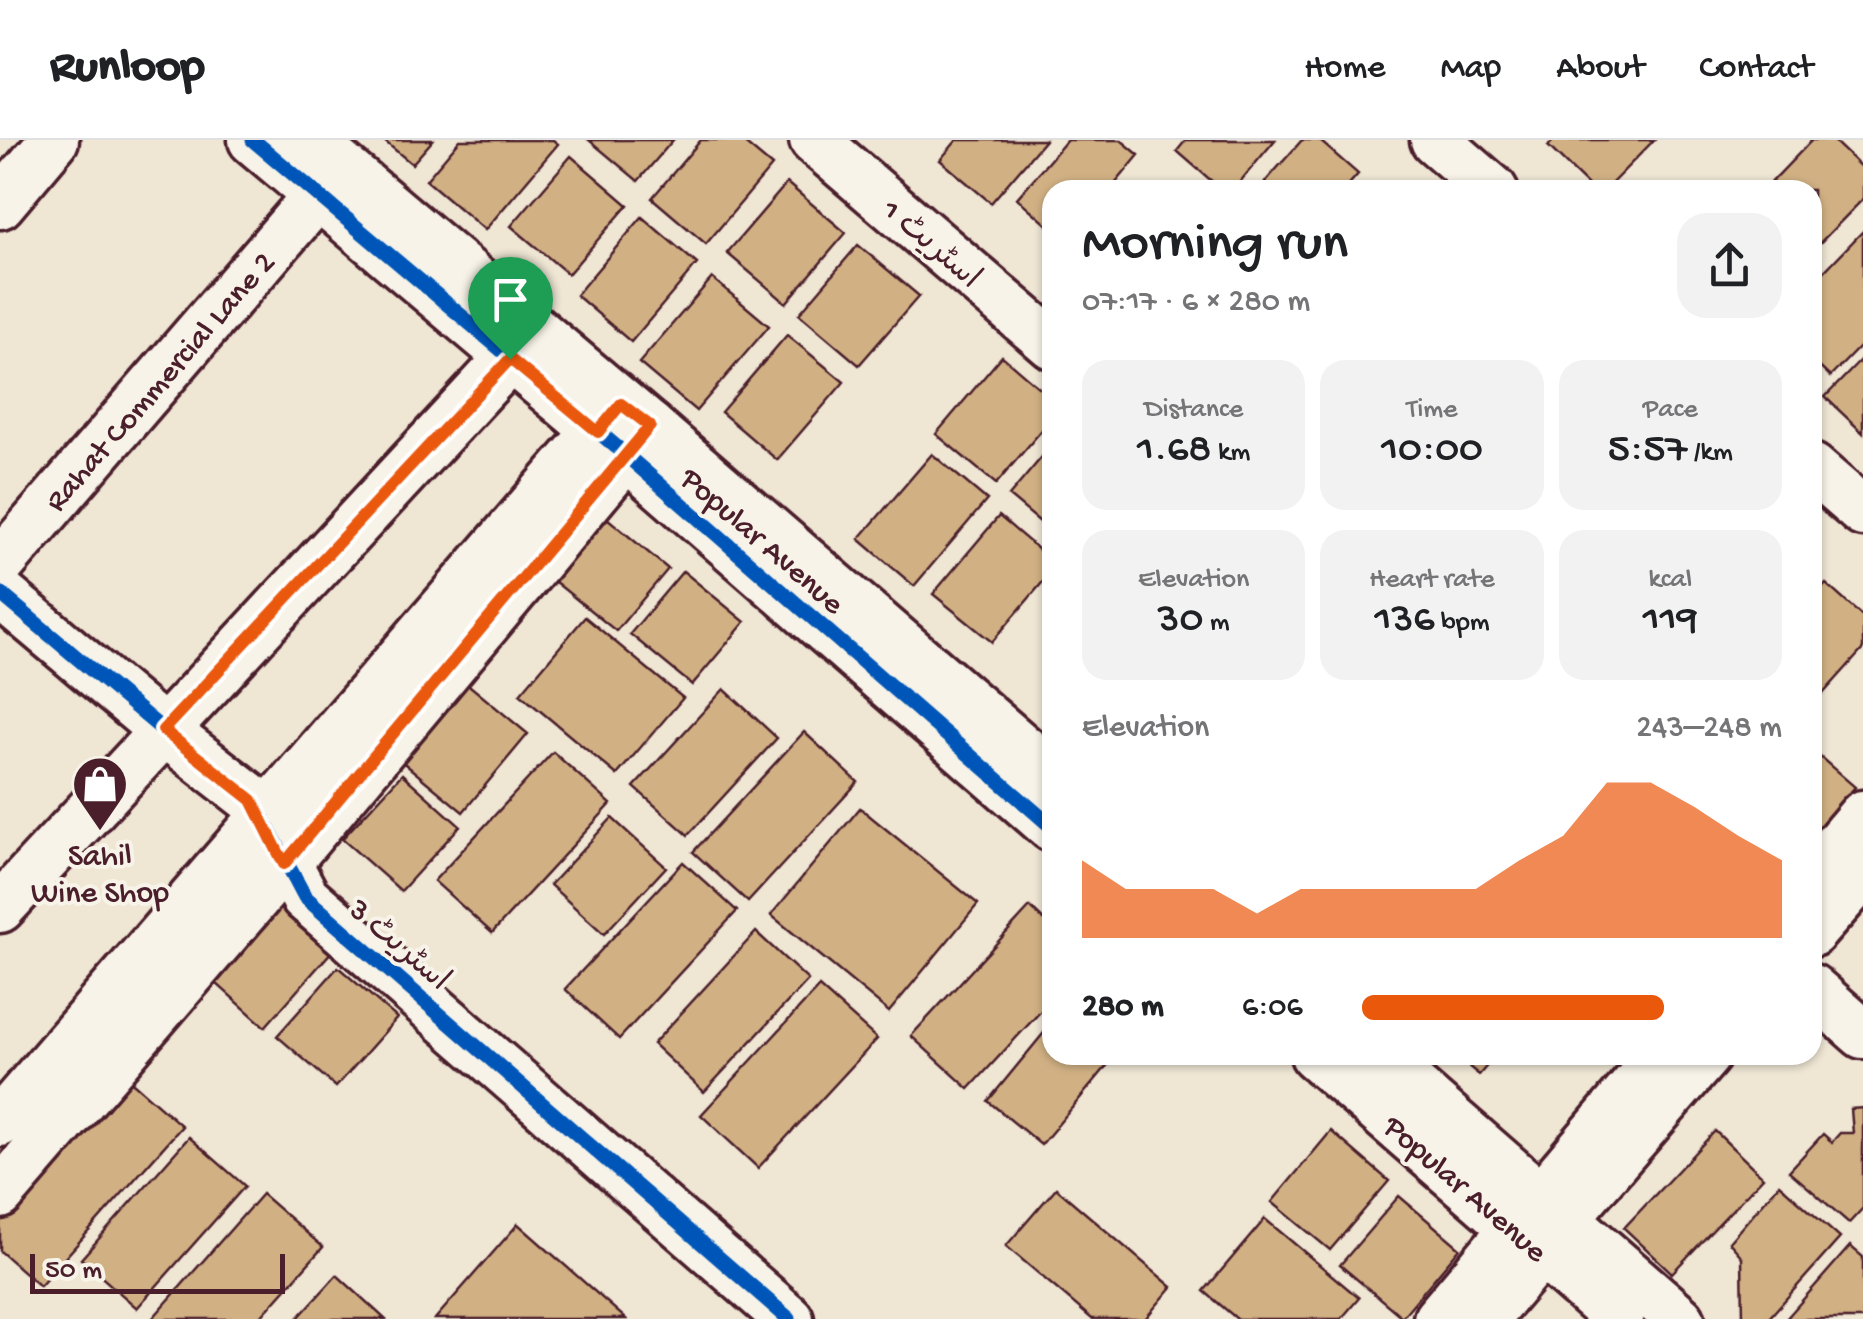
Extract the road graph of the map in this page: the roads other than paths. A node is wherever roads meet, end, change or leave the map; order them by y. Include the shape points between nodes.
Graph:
1 (54, 140) edge
2 (253, 140) edge
3 (310, 140) edge
4 (814, 140) edge
5 (1435, 140) edge
6 (1481, 180) edge
7 (316, 196) junction
8 (0, 204) edge
9 (1042, 335) edge
10 (510, 359) junction
11 (624, 429) junction
12 (1822, 477) edge
13 (1863, 512) edge
14 (0, 564) edge
15 (0, 594) edge
16 (163, 730) junction
17 (1042, 766) edge
18 (1863, 814) edge
19 (262, 816) junction
20 (1042, 817) edge
21 (1822, 863) edge
22 (284, 864) junction
23 (1863, 874) edge
24 (0, 908) edge
25 (1822, 921) edge
26 (1822, 998) edge
27 (1863, 1034) edge
28 (1328, 1065) edge
29 (1387, 1065) edge
30 (1654, 1065) edge
31 (1696, 1065) edge
32 (0, 1122) edge
33 (0, 1194) edge
34 (1540, 1224) junction
35 (789, 1319) edge
36 (1438, 1319) edge
37 (1484, 1319) edge
38 (1619, 1319) edge
39 (1680, 1319) edge

1 - 8 street
2 - 7 street, Popular Avenue
3 - 11 street, Popular Avenue
4 - 9 street, اسٹریٹ 1
5 - 6 street
7 - 10 street, Popular Avenue
7 - 14 street, Rahat Commercial Lane 2
10 - 11 street, Popular Avenue
10 - 16 street
11 - 17 street, Popular Avenue
11 - 19 street
11 - 20 street, Popular Avenue
11 - 22 street
12 - 13 street
15 - 16 street, اسٹریٹ 3
16 - 19 street, اسٹریٹ 3 via 252,800
16 - 24 street
18 - 21 street
19 - 22 street, اسٹریٹ 3
19 - 32 street
22 - 33 street
22 - 35 street, اسٹریٹ 3 via 305,896
23 - 25 street
26 - 27 street
28 - 34 street, Popular Avenue
29 - 34 street, Popular Avenue
30 - 34 street
31 - 34 street
34 - 36 street
34 - 37 street
34 - 38 street, Popular Avenue
34 - 39 street, Popular Avenue

